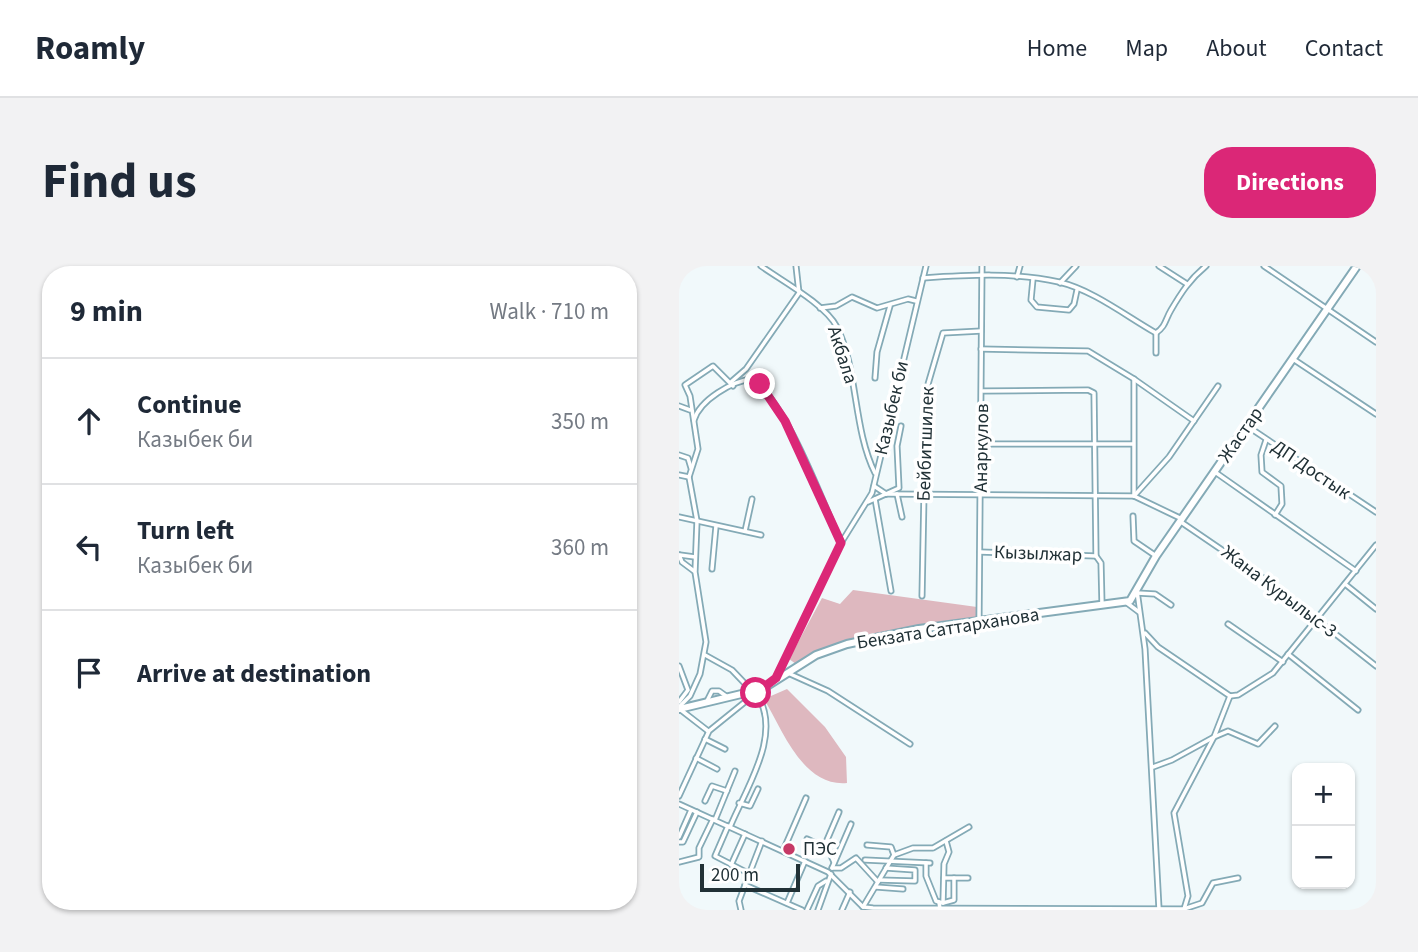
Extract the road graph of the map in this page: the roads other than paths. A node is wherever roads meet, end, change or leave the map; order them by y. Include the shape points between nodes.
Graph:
1 (761, 266) edge
2 (796, 266) edge
3 (926, 266) edge
4 (982, 266) edge
5 (1020, 266) edge
6 (1076, 266) edge
7 (1159, 266) edge
8 (1206, 266) edge
9 (1264, 266) edge
10 (1357, 266) edge
11 (982, 273) junction
12 (923, 278) junction
13 (1017, 278) junction
14 (1033, 279) junction
15 (1060, 283) junction
16 (1187, 284) junction
17 (1077, 289) junction
18 (799, 293) junction
19 (917, 301) junction
20 (890, 306) junction
21 (1327, 307) junction
22 (820, 308) junction
23 (981, 331) junction
24 (1156, 333) junction
25 (1376, 342) edge
26 (981, 349) junction
27 (1156, 354) dead end
28 (1293, 359) junction
29 (875, 378) dead end
30 (1134, 379) junction
31 (732, 384) junction
32 (1218, 386) dead end
33 (983, 391) junction
34 (679, 405) edge
35 (690, 410) junction
36 (1376, 414) edge
37 (693, 421) junction
38 (1194, 421) junction
39 (901, 426) dead end
40 (1247, 426) junction
41 (1266, 440) junction
42 (982, 444) junction
43 (1095, 444) junction
44 (1133, 444) junction
45 (679, 455) edge
46 (692, 470) junction
47 (1215, 472) junction
48 (679, 475) edge
49 (876, 475) junction
50 (689, 477) junction
51 (874, 486) junction
52 (886, 494) junction
53 (897, 494) junction
54 (923, 494) junction
55 (982, 495) junction
56 (1095, 496) junction
57 (1133, 496) junction
58 (752, 499) dead end
59 (875, 499) junction
60 (866, 503) junction
61 (1376, 512) edge
62 (1275, 515) junction
63 (1133, 516) dead end
64 (679, 517) edge
65 (902, 517) dead end
66 (1181, 520) junction
67 (697, 521) junction
68 (716, 525) junction
69 (745, 531) junction
70 (761, 535) dead end
71 (841, 543) junction
72 (1376, 545) edge
73 (1371, 551) junction
74 (981, 552) junction
75 (1376, 555) edge
76 (1095, 556) junction
77 (1156, 556) junction
78 (695, 557) junction
79 (712, 569) dead end
80 (1356, 571) junction
81 (695, 572) junction
82 (1345, 584) junction
83 (891, 591) dead end
84 (1136, 593) junction
85 (922, 596) dead end
86 (1127, 603) junction
87 (1171, 605) dead end
88 (1102, 607) junction
89 (1376, 609) edge
90 (1140, 612) junction
91 (1316, 619) junction
92 (979, 622) junction
93 (1229, 624) dead end
94 (1144, 631) junction
95 (1288, 654) junction
96 (705, 656) junction
97 (1283, 662) junction
98 (679, 666) edge
99 (1376, 667) edge
100 (788, 673) junction
101 (776, 678) junction
102 (755, 692) junction
103 (1230, 696) junction
104 (679, 707) edge
105 (1358, 710) dead end
106 (1275, 726) dead end
107 (709, 731) junction
108 (1214, 737) junction
109 (705, 739) junction
110 (910, 744) dead end
111 (725, 749) dead end
112 (696, 758) junction
113 (1153, 767) junction
114 (717, 769) dead end
115 (735, 771) dead end
116 (758, 789) dead end
117 (727, 791) junction
118 (679, 796) edge
119 (806, 798) dead end
120 (705, 801) dead end
121 (739, 803) junction
122 (679, 804) edge
123 (691, 809) junction
124 (697, 812) junction
125 (839, 812) dead end
126 (714, 820) junction
127 (851, 824) dead end
128 (729, 826) junction
129 (968, 827) dead end
130 (745, 834) junction
131 (679, 837) edge
132 (807, 839) dead end
133 (762, 841) junction
134 (946, 841) junction
135 (679, 842) edge
136 (867, 845) dead end
137 (824, 847) junction
138 (783, 851) junction
139 (894, 855) junction
140 (865, 860) dead end
141 (805, 861) junction
142 (891, 861) junction
143 (679, 862) edge
144 (834, 862) junction
145 (731, 865) junction
146 (886, 868) junction
147 (830, 871) junction
148 (748, 873) junction
149 (944, 878) junction
150 (954, 878) junction
151 (968, 878) dead end
152 (1238, 878) dead end
153 (826, 881) junction
154 (878, 883) junction
155 (745, 885) junction
156 (903, 890) dead end
157 (850, 892) junction
158 (787, 903) junction
159 (941, 903) junction
160 (864, 908) edge
161 (940, 909) edge
162 (1159, 909) edge
163 (1184, 909) edge
164 (1194, 909) edge
165 (741, 910) edge
166 (802, 910) edge
167 (807, 910) edge
168 (818, 910) edge
169 (842, 910) edge

1 - 18 street, Акбала
2 - 18 street
3 - 12 street, Казыбек би
4 - 11 street, Анаркулов
5 - 13 street
6 - 15 street
7 - 16 street
8 - 16 street
9 - 21 street
10 - 21 street, Жастар
11 - 12 street
11 - 13 street
11 - 23 street, Анаркулов
12 - 19 street, Казыбек би
13 - 14 street
14 - 15 street
14 - 17 street via 1031,300 1037,307 1069,310
15 - 17 street
16 - 24 street via 1166,324
17 - 24 street
18 - 22 street, Акбала
18 - 31 street
19 - 20 street via 908,299
19 - 49 street, Казыбек би
20 - 22 street via 875,308 852,297
20 - 29 street
21 - 25 street
21 - 28 street, Жастар
22 - 49 street, Акбала via 839,333
23 - 26 street, Анаркулов
23 - 54 street, Бейбитшилек via 945,332 937,348 926,391
24 - 27 street
26 - 30 street via 1084,351
26 - 33 street, Анаркулов
28 - 36 street
28 - 40 street, Жастар
30 - 38 street
30 - 44 street
31 - 35 street via 713,366 689,380 685,385
31 - 37 street via 700,407
31 - 71 street via 752,379 766,389
32 - 38 street
33 - 42 street, Анаркулов
33 - 43 street via 1093,391
34 - 35 street
35 - 37 street
37 - 46 street via 698,449
38 - 57 street
39 - 52 street via 899,487
40 - 41 street, ДП Достык
40 - 47 street, Жастар
41 - 61 street, ДП Достык
41 - 62 street via 1262,471 1281,486 1282,504
42 - 43 street
42 - 55 street, Анаркулов
43 - 44 street
43 - 56 street
44 - 57 street
45 - 46 street via 688,458
46 - 50 street
47 - 62 street
47 - 66 street, Жастар
48 - 50 street
49 - 51 street, Казыбек би
50 - 67 street
51 - 52 street
51 - 60 street, Казыбек би
52 - 53 street
52 - 59 street
53 - 54 street
53 - 65 street
54 - 55 street
54 - 85 street, Бейбитшилек
55 - 56 street
55 - 74 street, Анаркулов
56 - 57 street
56 - 76 street
57 - 66 street, Жана Курылыс-3
58 - 69 street
59 - 60 street
59 - 83 street
60 - 71 street, Казыбек би
62 - 80 street
63 - 77 street via 1134,541
64 - 67 street
66 - 77 street, Жастар
66 - 91 street, Жана Курылыс-3
67 - 68 street
67 - 78 street
68 - 69 street
68 - 79 street
69 - 70 street
71 - 101 street, Казыбек би
72 - 73 street
73 - 75 street
73 - 80 street
74 - 76 street, Кызылжар
74 - 92 street, Анаркулов
76 - 88 street via 1101,563
77 - 84 street, Жастар
78 - 81 street
78 - 81 street via 679,555
80 - 82 street
81 - 96 street via 706,634
82 - 89 street
82 - 91 street
84 - 86 street, Жастар
84 - 87 street via 1155,594
84 - 90 street
86 - 88 street, Бекзата Саттарханова
86 - 90 street
88 - 92 street, Бекзата Саттарханова
90 - 94 street
91 - 95 street
91 - 99 street, Жана Курылыс-3
92 - 100 street, Бекзата Саттарханова via 847,644 816,655
93 - 97 street
94 - 103 street via 1158,647
94 - 113 street
95 - 97 street
95 - 105 street
96 - 102 street via 732,670
96 - 104 street via 694,688
97 - 103 street via 1266,680
98 - 104 street via 688,694
100 - 101 street, Бекзата Саттарханова
100 - 110 street via 828,691
101 - 102 street
102 - 104 street
102 - 107 street
102 - 121 street via 765,718 766,739
103 - 108 street
104 - 107 street
106 - 108 street via 1258,744 1228,731
107 - 109 street
108 - 113 street
108 - 163 street via 1174,813 1188,896
109 - 111 street
109 - 112 street
112 - 114 street
112 - 118 street
113 - 162 street
115 - 117 street
116 - 121 street via 750,806
117 - 120 street via 712,786
117 - 126 street
119 - 138 street
121 - 128 street
122 - 123 street
123 - 124 street
123 - 131 street
124 - 126 street
124 - 135 street
125 - 137 street
126 - 128 street
126 - 143 street via 699,857
127 - 144 street
128 - 130 street
128 - 145 street via 715,856
129 - 134 street
130 - 133 street
130 - 145 street
132 - 137 street
133 - 138 street
133 - 148 street
134 - 139 street
134 - 149 street via 949,852
136 - 139 street via 891,847
137 - 144 street
138 - 141 street
139 - 142 street
140 - 142 street
141 - 147 street
141 - 158 street
142 - 146 street
142 - 159 street via 928,863 926,876
144 - 147 street
145 - 148 street
146 - 154 street
146 - 154 street via 915,870 915,881
147 - 153 street
147 - 154 street via 856,858
147 - 157 street
148 - 155 street
149 - 150 street
149 - 159 street
150 - 151 street
150 - 159 street via 954,900
152 - 164 street via 1213,883 1205,900
153 - 167 street via 818,886
153 - 168 street
154 - 156 street
154 - 160 street
155 - 158 street
155 - 165 street
157 - 160 street
157 - 169 street
158 - 166 street
159 - 161 street
160 - 161 street
161 - 162 street
162 - 163 street
163 - 164 street

